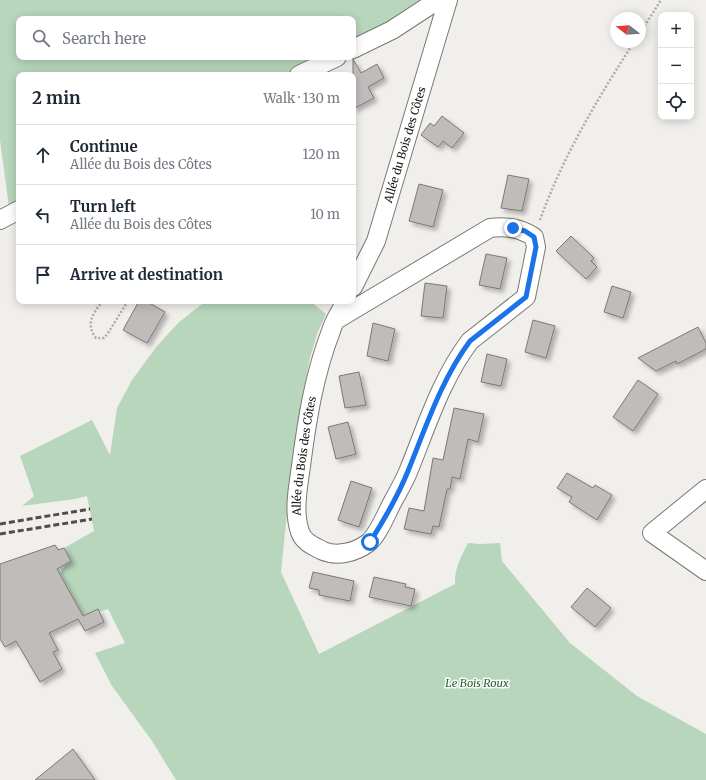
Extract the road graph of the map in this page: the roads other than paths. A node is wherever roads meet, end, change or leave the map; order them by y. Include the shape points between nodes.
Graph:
1 (438, 0) edge
2 (448, 0) edge
3 (356, 48) edge
4 (331, 60) edge
5 (305, 72) edge
6 (16, 212) edge
7 (0, 220) edge
8 (356, 281) edge
9 (344, 304) edge
10 (336, 320) junction
11 (706, 489) edge
12 (706, 571) edge

1 - 3 street via 392,30
2 - 8 street, Allée du Bois des Côtes via 376,241
4 - 5 street
6 - 7 street
9 - 10 street, Allée du Bois des Côtes
10 - 10 street, Allée du Bois des Côtes via 320,363 308,412 297,516 300,533 309,544 326,552 341,554 357,551 370,542 380,528 407,473 431,412 470,341 526,297 536,247 534,237 513,228 490,228
11 - 12 street via 652,533

